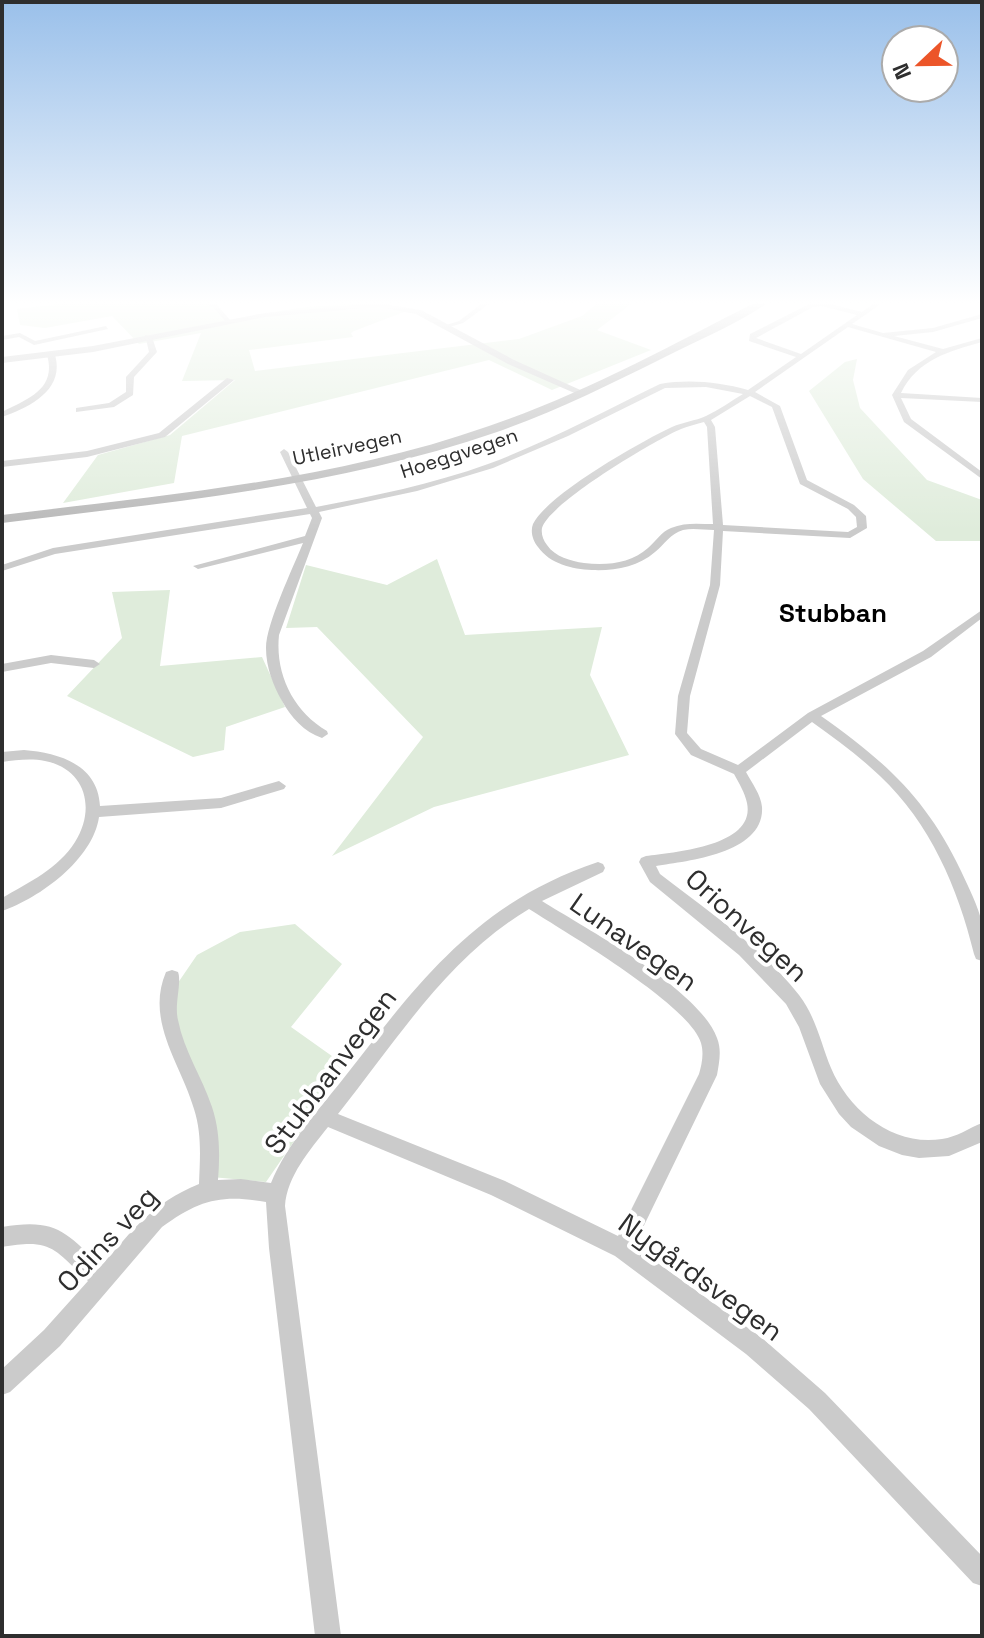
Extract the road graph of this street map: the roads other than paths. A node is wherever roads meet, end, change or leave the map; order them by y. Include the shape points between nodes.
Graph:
1 (53, 377) edge
2 (130, 377) edge
3 (546, 377) edge
4 (613, 377) edge
5 (770, 377) edge
6 (903, 377) edge
7 (230, 380) dead end
8 (582, 393) junction
9 (747, 394) junction
10 (896, 395) junction
11 (982, 400) edge
12 (79, 410) dead end
13 (2, 415) edge
14 (707, 419) junction
15 (284, 452) dead end
16 (2, 464) edge
17 (982, 476) edge
18 (296, 479) junction
19 (311, 508) junction
20 (2, 519) edge
21 (718, 528) junction
22 (309, 538) junction
23 (198, 566) dead end
24 (2, 568) edge
25 (982, 613) edge
26 (94, 664) dead end
27 (2, 668) edge
28 (812, 716) junction
29 (322, 734) dead end
30 (2, 757) edge
31 (739, 771) junction
32 (279, 786) dead end
33 (95, 812) junction
34 (598, 868) dead end
35 (528, 900) junction
36 (2, 905) edge
37 (982, 954) edge
38 (172, 977) dead end
39 (324, 1117) junction
40 (982, 1132) edge
41 (208, 1188) junction
42 (276, 1194) junction
43 (2, 1237) edge
44 (622, 1249) junction
45 (102, 1281) junction
46 (2, 1384) edge
47 (982, 1574) edge
48 (328, 1636) edge

1 - 13 street via 45,390
2 - 12 street via 130,393 111,405
3 - 8 street
4 - 8 main road, Utleirvegen
5 - 9 street
6 - 10 street
7 - 16 street via 162,435 87,454
8 - 18 main road, Utleirvegen via 443,445
9 - 14 street
9 - 19 street, Hoeggvegen via 702,383 663,386 482,469 388,495
9 - 21 street, Hoeggvegen via 779,410 803,482 851,507 863,525 855,534 843,536
10 - 11 street
10 - 17 street via 907,420
14 - 21 street
14 - 21 street via 680,426 629,454 551,509 537,527 537,538 564,561 604,567 647,554 659,539 679,528
15 - 18 street
18 - 19 street
18 - 20 main road, Utleirvegen
19 - 22 street via 317,518
19 - 24 street, Hoeggvegen via 79,546
21 - 31 street via 715,585 684,691 681,734 696,752
22 - 23 street
22 - 29 street via 270,655 298,715
25 - 28 street via 927,654
26 - 27 street via 51,659
28 - 31 street
28 - 37 street via 892,779 926,820 953,868
30 - 33 street via 42,755 70,765 92,789
31 - 40 street, Orionvegen via 755,806 743,836 727,846 646,862 655,878 750,955 795,1003 826,1078 864,1127 907,1148 939,1150
32 - 33 street via 221,803
33 - 36 street via 80,846 63,866
34 - 35 street, Stubbanvegen
35 - 39 street, Stubbanvegen via 482,932 446,968
35 - 44 street, Lunavegen via 676,1000 707,1034 712,1057 708,1075
38 - 41 street via 165,996 167,1022 208,1123
39 - 42 street, Stubbanvegen
39 - 44 street, Nygårdsvegen via 498,1188
41 - 42 street, Odins veg via 234,1186
41 - 45 street, Odins veg via 155,1220
42 - 48 street, Stubbanvegen
43 - 45 street via 53,1235
44 - 47 street, Nygårdsvegen via 754,1346 817,1401
45 - 46 street, Odins veg

